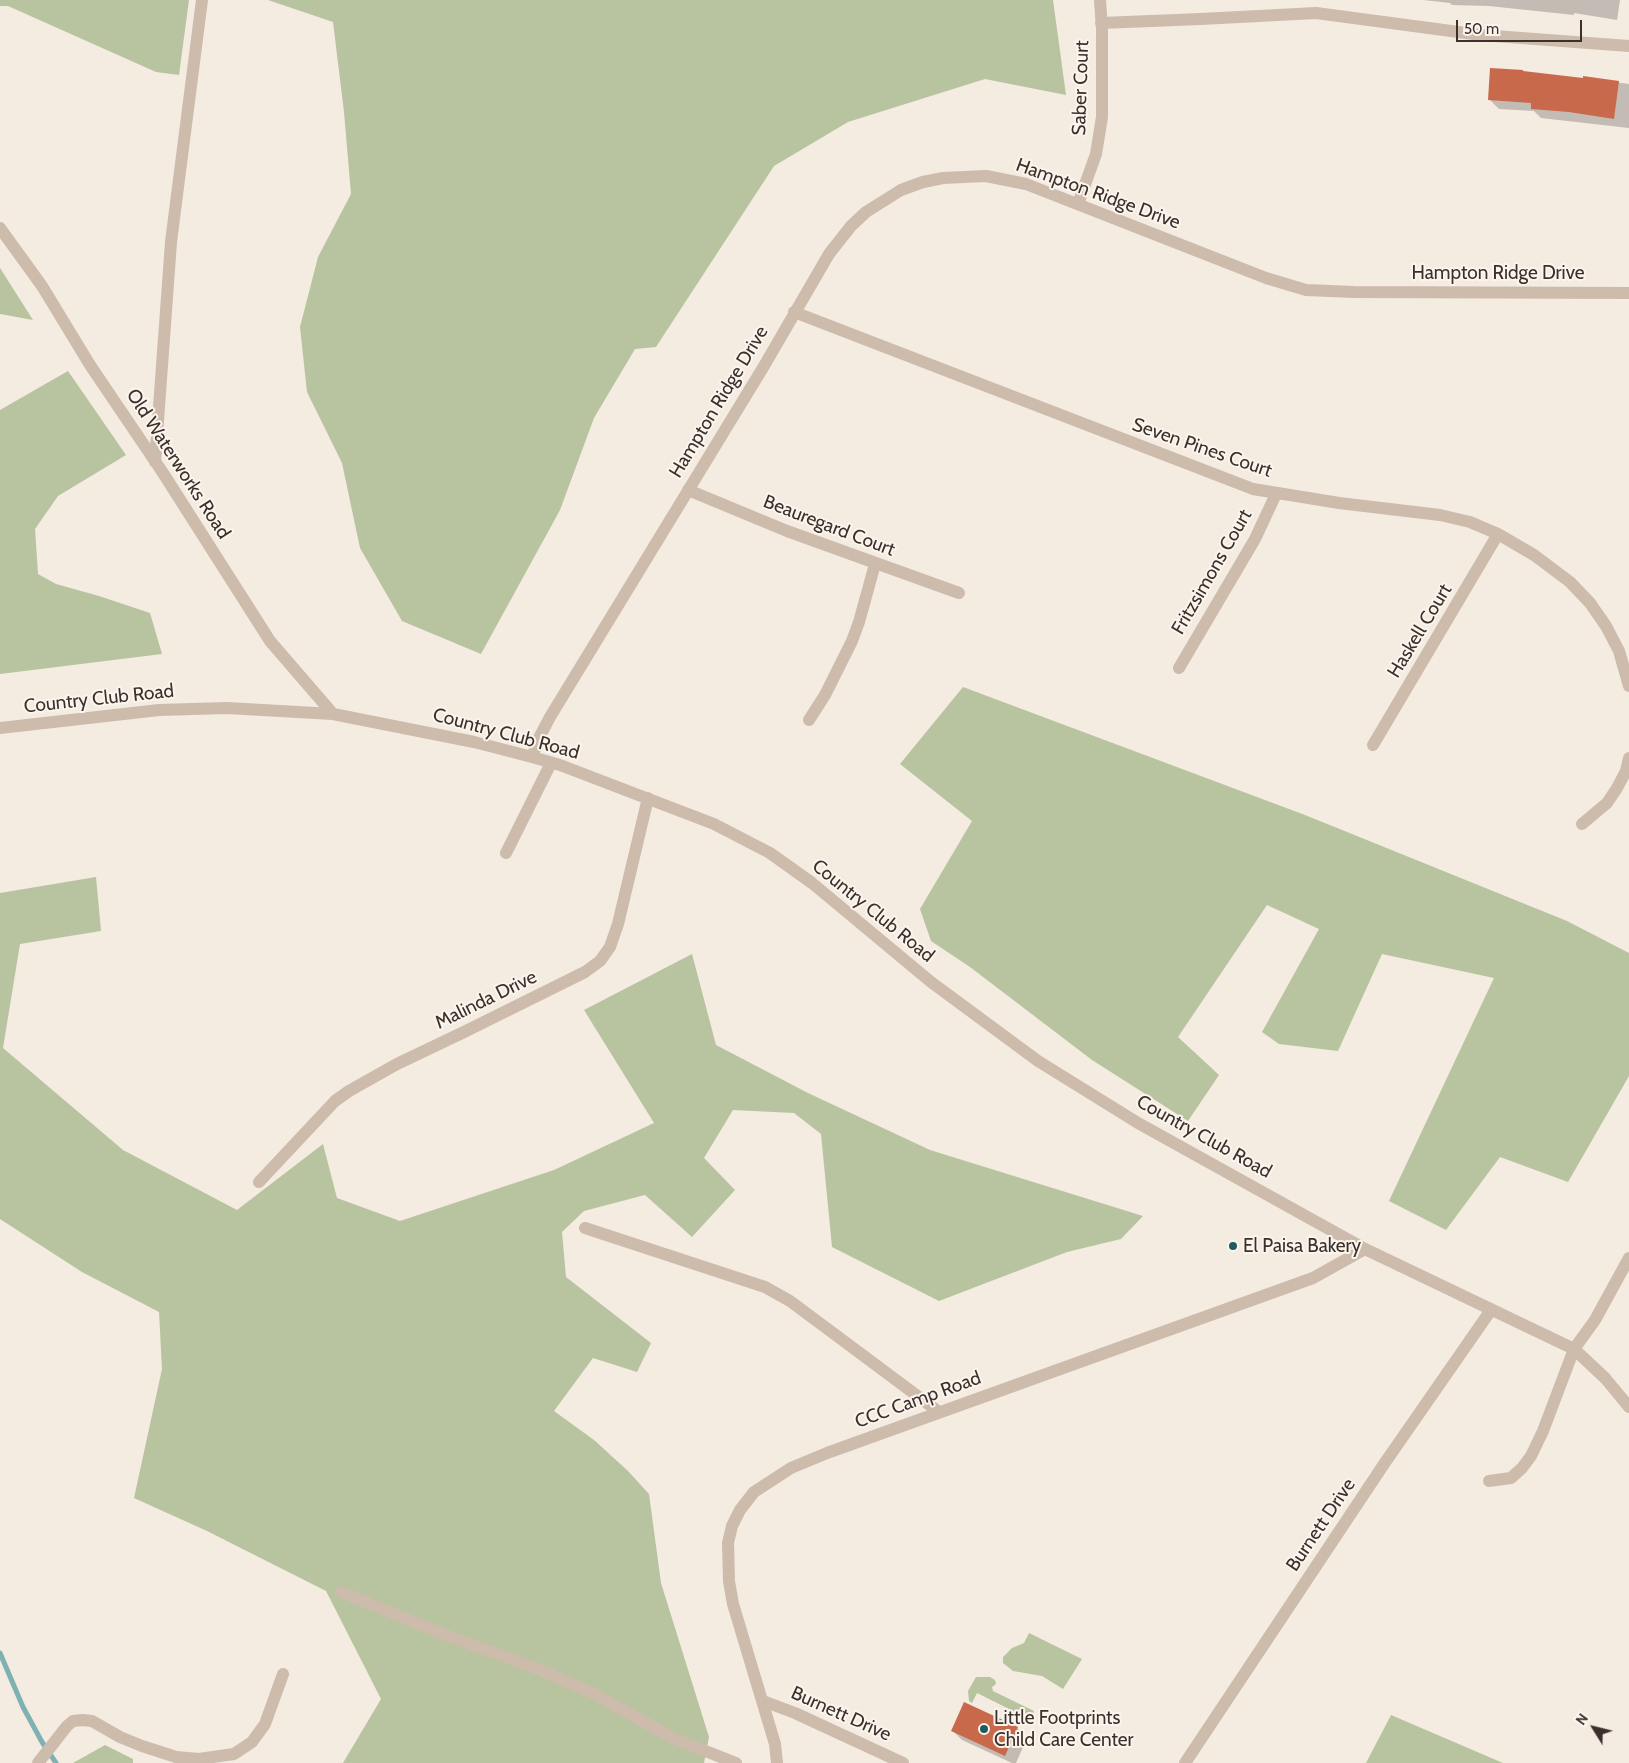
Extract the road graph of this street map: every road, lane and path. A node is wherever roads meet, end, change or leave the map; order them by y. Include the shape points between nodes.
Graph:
1 (202, 0) edge
2 (1100, 0) edge
3 (1101, 23) junction
4 (1629, 46) edge
5 (1078, 204) junction
6 (0, 228) edge
7 (1629, 293) edge
8 (794, 312) junction
9 (155, 462) junction
10 (688, 490) junction
11 (1276, 494) junction
12 (1498, 534) junction
13 (875, 564) junction
14 (959, 593) dead end
15 (1179, 668) dead end
16 (1629, 686) edge
17 (333, 714) junction
18 (809, 720) dead end
19 (0, 728) edge
20 (1374, 746) dead end
21 (532, 757) junction
22 (1629, 758) edge
23 (551, 762) junction
24 (648, 798) junction
25 (1582, 824) dead end
26 (506, 853) dead end
27 (259, 1182) dead end
28 (586, 1228) dead end
29 (1365, 1249) junction
30 (1627, 1265) edge
31 (1491, 1310) junction
32 (1574, 1349) junction
33 (1629, 1407) edge
34 (939, 1412) junction
35 (1489, 1481) dead end
36 (341, 1592) dead end
37 (283, 1674) dead end
38 (763, 1701) junction
39 (38, 1763) edge
40 (736, 1763) edge
41 (777, 1763) edge
42 (902, 1763) edge
43 (1184, 1763) edge

1 - 9 street via 171,242
2 - 3 street, Saber Court
3 - 4 street via 1316,13 1482,35
3 - 5 street, Saber Court via 1102,117 1096,154
5 - 7 street, Hampton Ridge Drive via 1266,278 1306,290
5 - 8 street, Hampton Ridge Drive via 1026,184 986,176 943,178 901,190 866,212 852,226 829,254
6 - 9 street, Old Waterworks Road via 42,286
8 - 10 street, Hampton Ridge Drive
8 - 11 street, Seven Pines Court via 1244,486
9 - 17 street, Old Waterworks Road via 270,641
10 - 13 street, Beauregard Court
10 - 21 street, Hampton Ridge Drive via 550,717
11 - 12 street, Seven Pines Court via 1440,515 1470,522
11 - 15 street, Fritzsimons Court via 1254,539
12 - 16 street, Seven Pines Court via 1534,555 1570,582 1590,603 1619,651
12 - 20 street, Haskell Court
13 - 14 street, Beauregard Court
13 - 18 street via 852,641
17 - 19 street, Country Club Road via 227,708 159,710
17 - 21 street, Country Club Road
21 - 23 street, Country Club Road
22 - 25 street via 1617,788
23 - 24 street, Country Club Road
23 - 26 street
24 - 27 street, Malinda Drive via 618,924 610,947 600,961 585,972 349,1091 336,1100
24 - 29 street, Country Club Road via 714,824 770,853 812,883 931,982 1038,1061 1138,1123
28 - 34 street via 765,1287 790,1301
29 - 31 street, Country Club Road
29 - 34 street, CCC Camp Road via 1313,1278
30 - 32 street
31 - 32 street, Country Club Road
31 - 43 street, Burnett Drive
32 - 33 street, Country Club Road via 1605,1378
32 - 35 street via 1531,1456 1511,1478
34 - 38 street, CCC Camp Road via 791,1468 754,1492 740,1510 728,1542 729,1581
36 - 40 street via 543,1671 594,1694 675,1739
37 - 39 street via 265,1724 252,1742 234,1754 199,1759 176,1757 83,1720 73,1721
38 - 41 street, CCC Camp Road
38 - 42 street, Burnett Drive via 803,1716

